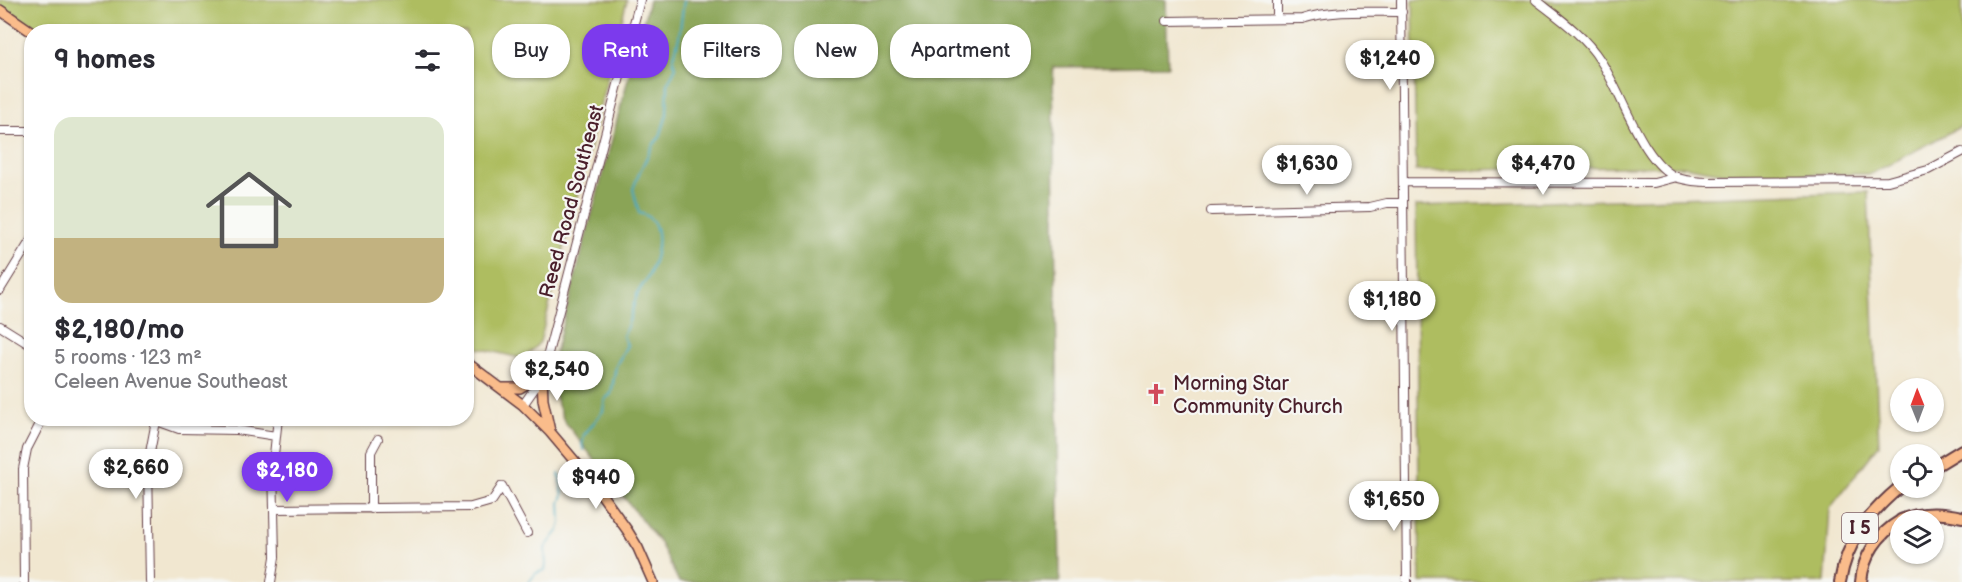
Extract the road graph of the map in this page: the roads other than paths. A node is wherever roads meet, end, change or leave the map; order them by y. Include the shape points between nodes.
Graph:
1 (640, 0) edge
2 (1277, 0) edge
3 (1401, 0) edge
4 (1536, 0) edge
5 (0, 10) edge
6 (1401, 12) junction
7 (1277, 19) junction
8 (1167, 21) dead end
9 (24, 26) edge
10 (0, 131) edge
11 (24, 131) edge
12 (1962, 152) edge
13 (1677, 177) junction
14 (1403, 182) junction
15 (1403, 203) junction
16 (1211, 211) dead end
17 (24, 251) edge
18 (0, 290) edge
19 (0, 326) edge
20 (24, 341) edge
21 (474, 368) edge
22 (542, 374) junction
23 (499, 387) junction
24 (523, 405) junction
25 (39, 426) edge
26 (153, 426) edge
27 (171, 426) edge
28 (277, 426) edge
29 (550, 432) junction
30 (276, 436) junction
31 (378, 439) dead end
32 (1962, 450) edge
33 (1944, 461) edge
34 (1890, 496) edge
35 (371, 508) junction
36 (274, 509) junction
37 (1944, 513) edge
38 (1962, 517) edge
39 (1890, 529) edge
40 (528, 533) dead end
41 (24, 582) edge
42 (150, 582) edge
43 (271, 582) edge
44 (653, 582) edge
45 (1407, 582) edge
46 (1839, 582) edge
47 (1861, 582) edge

1 - 22 street, Reed Road Southeast
2 - 7 street
3 - 6 street
4 - 13 street via 1592,49 1612,79 1651,156
5 - 9 main road
6 - 7 street via 1340,12
6 - 14 street
7 - 8 street
10 - 11 street
12 - 13 street via 1928,170 1888,181 1710,182
13 - 14 street via 1654,183
14 - 15 street
15 - 16 street
15 - 45 street
17 - 18 street
19 - 20 street
21 - 23 main road
22 - 23 main road via 520,388
22 - 24 street, Reed Road Southeast
22 - 29 main road
23 - 24 main road
24 - 29 main road
25 - 41 street via 22,470
26 - 42 street via 148,463
27 - 30 street via 237,429
28 - 30 street
29 - 44 main road via 627,530
30 - 36 street
31 - 35 street via 371,452
32 - 33 highway
34 - 46 highway, I 5 via 1859,529 1844,560
35 - 36 street
35 - 40 street via 471,507 492,501 502,486
36 - 43 street
37 - 38 highway
39 - 47 highway via 1865,561

